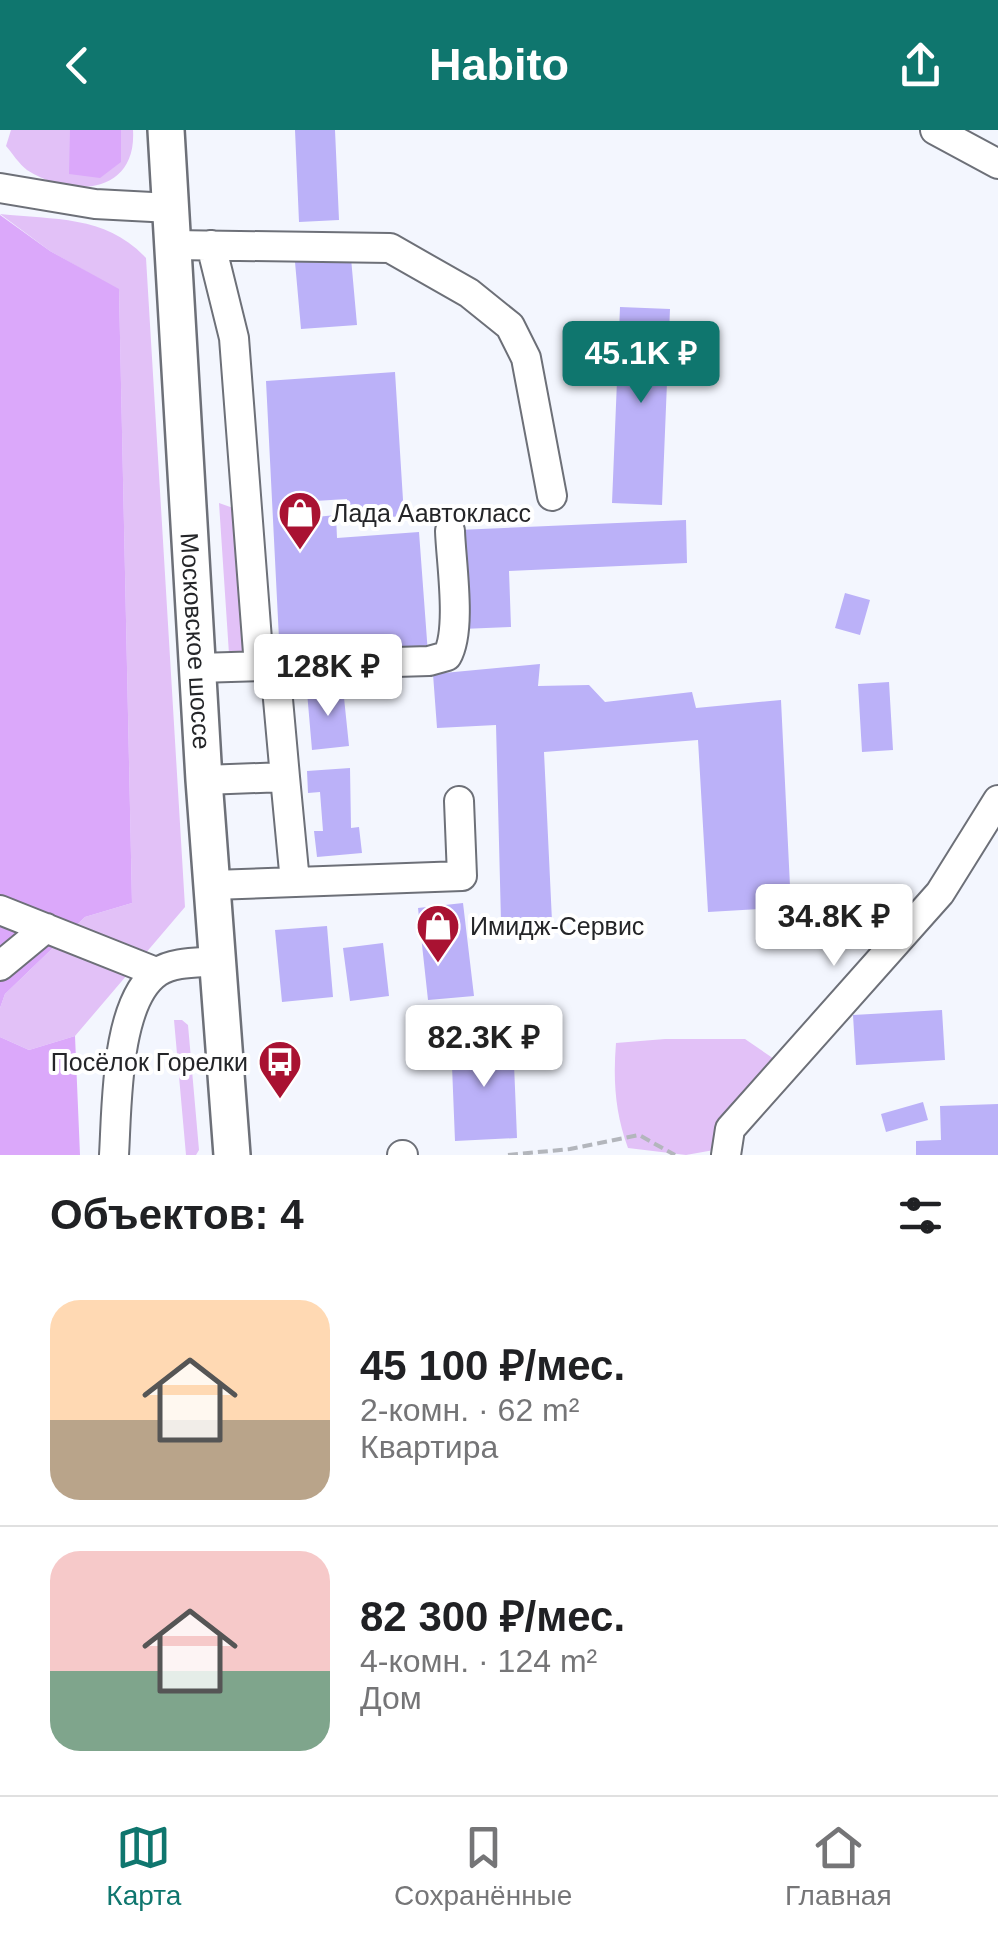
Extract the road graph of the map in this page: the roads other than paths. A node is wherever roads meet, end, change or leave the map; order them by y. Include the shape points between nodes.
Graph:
1 (166, 130) edge
2 (935, 130) edge
3 (998, 164) edge
4 (0, 188) edge
5 (171, 208) junction
6 (211, 244) junction
7 (174, 245) junction
8 (552, 496) dead end
9 (450, 531) dead end
10 (267, 666) junction
11 (198, 668) junction
12 (285, 776) junction
13 (204, 780) junction
14 (998, 800) edge
15 (459, 801) dead end
16 (295, 882) junction
17 (213, 885) junction
18 (0, 910) edge
19 (46, 928) junction
20 (219, 961) junction
21 (0, 966) edge
22 (156, 972) junction
23 (114, 1155) edge
24 (232, 1155) edge
25 (726, 1155) edge

1 - 5 main road, Московское шоссе
2 - 3 street
4 - 5 street
5 - 7 main road, Московское шоссе
6 - 7 street
6 - 8 street via 390,248 469,293 510,326 526,358
6 - 10 street via 234,338
7 - 11 main road, Московское шоссе
9 - 10 street via 454,626 447,656
10 - 11 street
10 - 12 street
11 - 13 main road, Московское шоссе
12 - 13 street
12 - 16 street
13 - 17 main road, Московское шоссе
14 - 25 street via 940,894 730,1129
15 - 16 street via 462,876
16 - 17 street
17 - 20 main road, Московское шоссе
18 - 19 street
19 - 21 street
19 - 22 street
20 - 22 street
20 - 24 main road, Московское шоссе
22 - 23 street via 120,1051

